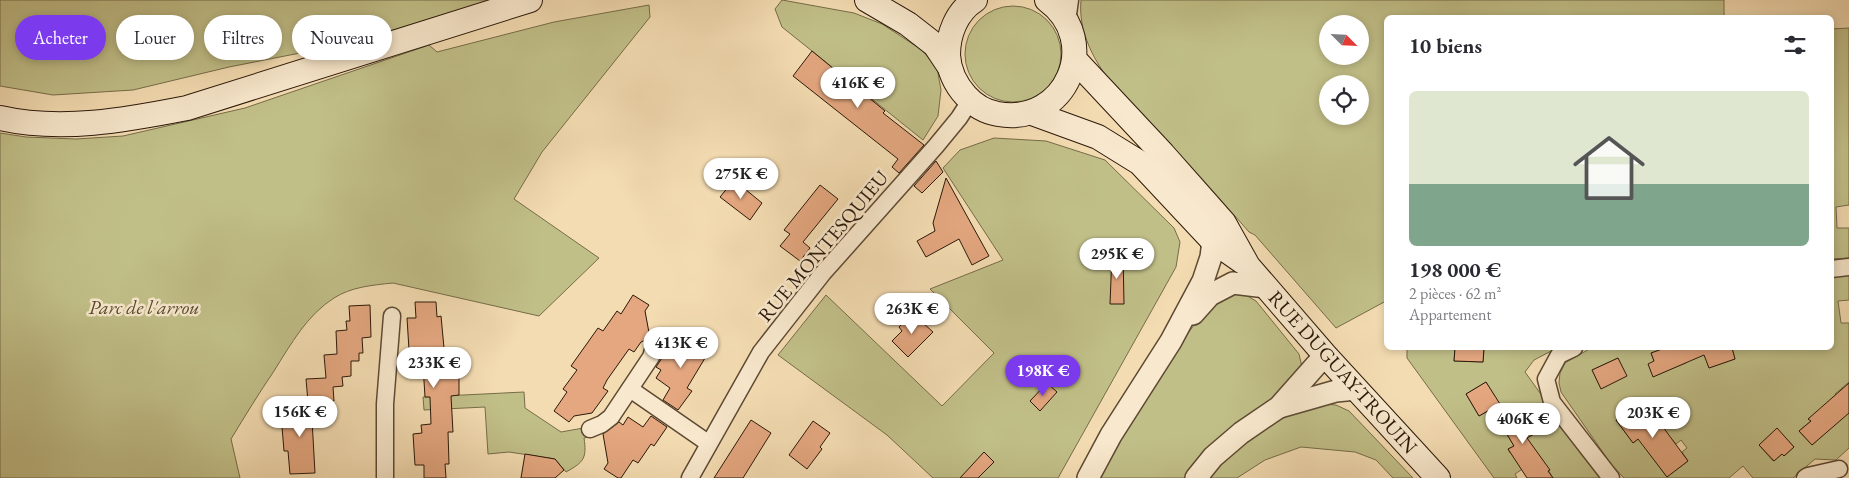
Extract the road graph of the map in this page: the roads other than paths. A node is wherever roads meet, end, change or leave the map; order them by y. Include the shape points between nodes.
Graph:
1 (530, 0) edge
2 (867, 0) edge
3 (1047, 0) edge
4 (966, 1) edge
5 (1069, 11) edge
6 (1075, 60) junction
7 (949, 66) junction
8 (970, 101) junction
9 (1032, 112) junction
10 (0, 118) edge
11 (1213, 241) junction
12 (1248, 266) junction
13 (1849, 267) edge
14 (1834, 269) edge
15 (1266, 287) junction
16 (392, 316) dead end
17 (1171, 342) junction
18 (654, 347) dead end
19 (1570, 350) edge
20 (1325, 355) junction
21 (630, 389) junction
22 (1356, 389) junction
23 (1279, 408) junction
24 (590, 429) dead end
25 (708, 443) junction
26 (1841, 469) edge
27 (385, 478) edge
28 (690, 478) edge
29 (1088, 478) edge
30 (1196, 478) edge
31 (1438, 478) edge
32 (1611, 478) edge
33 (1805, 478) edge

1 - 10 main road via 187,108 95,123 49,124
2 - 7 main road via 908,24 935,45
3 - 5 main road
4 - 7 main road via 948,42
5 - 6 main road
6 - 9 main road via 1067,83 1052,101
6 - 12 main road, RUE DUGUAY-TROUIN via 1224,223
7 - 8 main road via 956,85
8 - 9 main road via 989,112 1011,116
8 - 25 street, RUE MONTESQUIEU via 936,146 823,273 761,352
9 - 11 main road, RUE DUGUAY-TROUIN via 1098,136 1140,163
11 - 12 main road, RUE DUGUAY-TROUIN
11 - 17 street via 1203,281
12 - 15 main road, RUE DUGUAY-TROUIN
13 - 14 street
15 - 17 street via 1233,283 1210,295
15 - 20 main road, RUE DUGUAY-TROUIN
16 - 27 street via 385,404
17 - 29 street via 1111,435
18 - 21 street
19 - 32 street via 1559,355 1546,379 1552,402
20 - 22 main road, RUE DUGUAY-TROUIN
20 - 23 street
21 - 24 street via 611,417
21 - 25 street
22 - 23 street via 1336,391
22 - 31 main road, RUE DUGUAY-TROUIN
23 - 30 street via 1241,432 1213,457
25 - 28 street, RUE MONTESQUIEU
26 - 33 street

